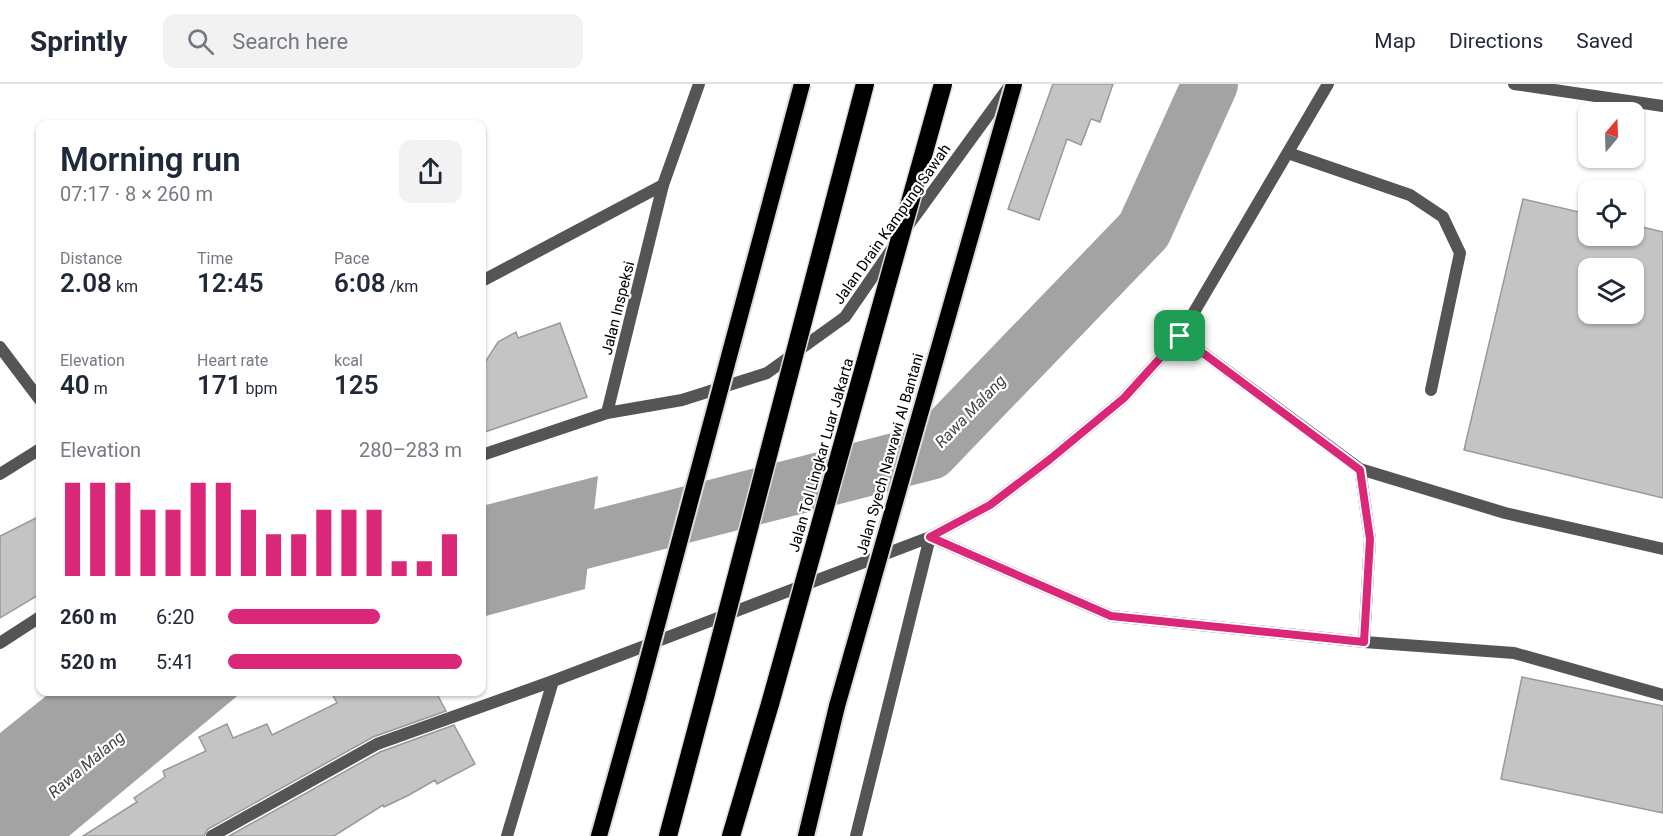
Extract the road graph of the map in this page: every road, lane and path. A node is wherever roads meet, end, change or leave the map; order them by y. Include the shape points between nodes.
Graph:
1 (699, 84) edge
2 (802, 84) edge
3 (865, 84) edge
4 (943, 84) edge
5 (1012, 84) edge
6 (1328, 84) edge
7 (1514, 84) edge
8 (1663, 106) edge
9 (1288, 153) junction
10 (663, 185) junction
11 (486, 279) edge
12 (1180, 336) junction
13 (0, 347) edge
14 (1431, 390) dead end
15 (36, 395) edge
16 (607, 413) junction
17 (36, 452) edge
18 (486, 454) edge
19 (1360, 470) junction
20 (0, 474) edge
21 (930, 537) junction
22 (1663, 549) edge
23 (36, 619) edge
24 (1364, 642) junction
25 (0, 643) edge
26 (553, 681) junction
27 (1663, 695) edge
28 (212, 836) edge
29 (507, 836) edge
30 (600, 836) edge
31 (669, 836) edge
32 (731, 836) edge
33 (806, 836) edge
34 (856, 836) edge

1 - 10 street, Jalan Inspeksi
2 - 30 highway, bridge
3 - 31 highway, bridge
4 - 32 highway, Jalan Tol Lingkar Luar Jakarta, bridge
5 - 16 street, Jalan Drain Kampung Sawah via 845,317 767,373 682,400
5 - 33 highway, Jalan Syech Nawawi Al Bantani, bridge via 837,706
6 - 9 street
7 - 8 street
9 - 12 street
9 - 14 street via 1410,195 1443,217 1460,253
10 - 11 street
10 - 16 street, Jalan Inspeksi
12 - 19 street
12 - 21 street via 1124,398 1049,460 990,505
13 - 15 street
16 - 18 street
17 - 20 street
19 - 22 street via 1505,513
19 - 24 street via 1370,539
21 - 24 street via 1111,616
21 - 26 street
21 - 34 street
23 - 25 street
24 - 27 street via 1514,653
26 - 28 street via 377,744
26 - 29 street

